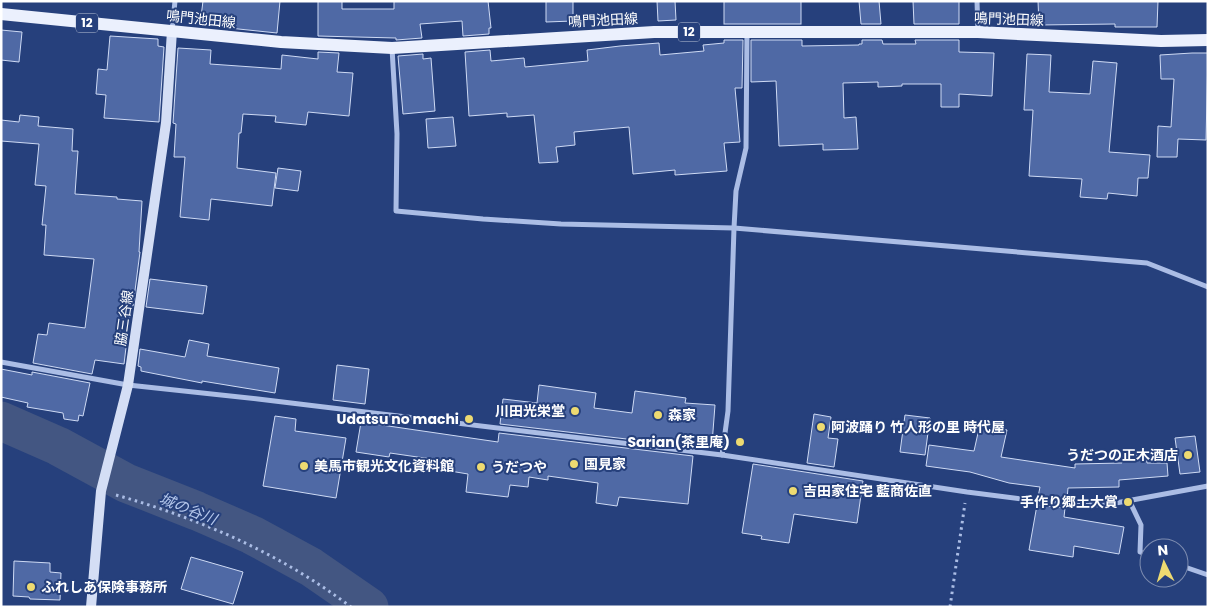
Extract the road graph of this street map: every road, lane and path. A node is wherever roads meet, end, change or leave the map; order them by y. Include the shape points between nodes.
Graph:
1 (175, 1) edge
2 (977, 1) edge
3 (1, 14) edge
4 (172, 31) junction
5 (747, 32) junction
6 (978, 32) junction
7 (1208, 40) edge
8 (392, 48) junction
9 (734, 228) junction
10 (1208, 288) edge
11 (1, 362) edge
12 (128, 385) junction
13 (722, 456) junction
14 (1208, 486) edge
15 (101, 491) junction
16 (967, 492) junction
17 (1129, 500) junction
18 (1141, 538) edge
19 (1189, 569) edge
20 (1208, 576) edge
21 (91, 607) edge
22 (351, 607) edge
23 (950, 607) edge

1 - 4 street
2 - 6 street
3 - 4 main road, 鳴門池田線 / 12
4 - 8 main road, 鳴門池田線 / 12 via 281,42
4 - 12 main road, 脇三谷線 via 166,123
5 - 6 main road, 鳴門池田線 / 12
5 - 8 main road, 鳴門池田線 / 12 via 654,32
5 - 9 street via 746,148 736,191
6 - 7 main road, 鳴門池田線 / 12 via 1161,41
8 - 9 street via 397,134 396,211 561,224
9 - 10 street via 1147,263
9 - 13 street via 728,411
11 - 12 street
12 - 13 street
12 - 15 main road, 脇三谷線
13 - 16 street
14 - 17 street
15 - 21 main road, 脇三谷線
15 - 22 path via 200,522 252,546 322,585
16 - 17 street via 1053,503 1105,505
16 - 23 path
17 - 18 street via 1141,525
19 - 20 street

